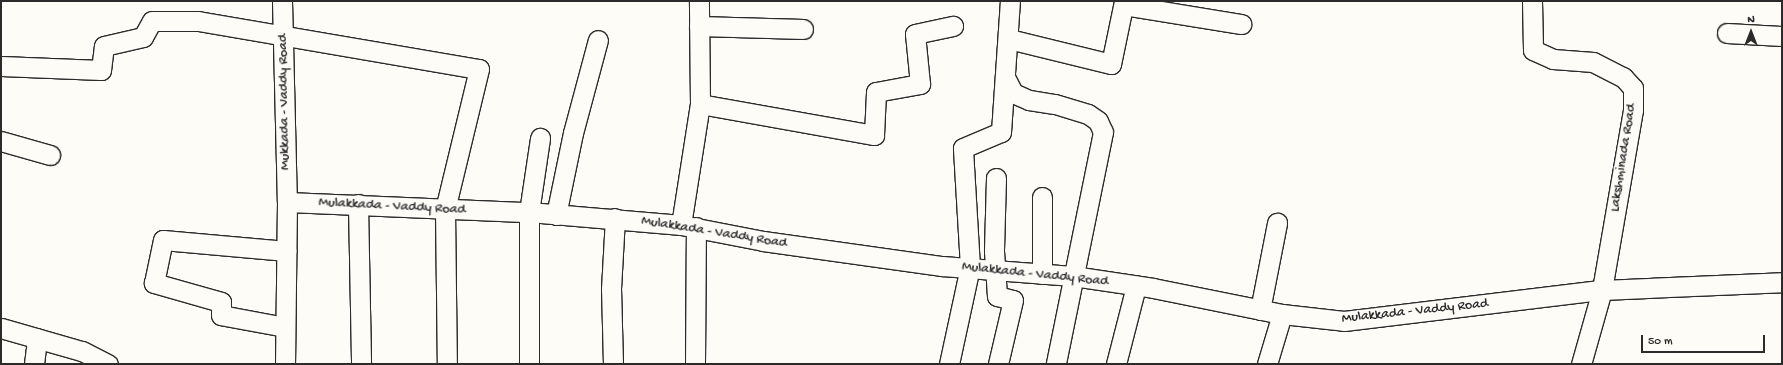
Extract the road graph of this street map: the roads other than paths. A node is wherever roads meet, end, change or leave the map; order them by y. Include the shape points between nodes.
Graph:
1 (282, 1) edge
2 (699, 1) edge
3 (1010, 1) edge
4 (1532, 1) edge
5 (1124, 3) edge
6 (1241, 24) dead end
7 (699, 26) junction
8 (953, 26) dead end
9 (803, 29) dead end
10 (1727, 33) dead end
11 (1782, 36) edge
12 (284, 37) junction
13 (1009, 39) junction
14 (598, 40) dead end
15 (1, 66) edge
16 (1006, 79) junction
17 (700, 104) junction
18 (540, 138) dead end
19 (1, 141) edge
20 (50, 155) dead end
21 (996, 178) dead end
22 (1042, 197) dead end
23 (287, 202) junction
24 (358, 204) junction
25 (445, 210) junction
26 (529, 212) junction
27 (556, 215) junction
28 (615, 218) junction
29 (1277, 224) dead end
30 (689, 226) junction
31 (286, 252) junction
32 (970, 267) junction
33 (995, 269) junction
34 (1042, 274) junction
35 (1072, 276) junction
36 (1782, 282) edge
37 (1136, 286) junction
38 (1602, 290) junction
39 (1260, 310) junction
40 (1282, 314) junction
41 (1, 328) edge
42 (285, 328) junction
43 (37, 338) junction
44 (34, 364) edge
45 (108, 364) edge
46 (285, 364) edge
47 (361, 364) edge
48 (447, 364) edge
49 (529, 364) edge
50 (613, 364) edge
51 (695, 364) edge
52 (949, 364) edge
53 (998, 364) edge
54 (1056, 364) edge
55 (1116, 364) edge
56 (1267, 364) edge
57 (1581, 364) edge

1 - 12 street, Mukkada - Vaddy Road
2 - 7 street
3 - 13 street
4 - 38 street, Lakshminada Road via 1533,50 1553,59 1593,62 1623,77 1632,88 1633,110
5 - 6 street
5 - 13 street via 1111,64
7 - 9 street
7 - 17 street
8 - 17 street via 915,34 920,84 876,92 874,135
10 - 11 street
12 - 15 street via 198,21 152,21 143,37 104,46 101,70
12 - 23 street, Mukkada - Vaddy Road
12 - 25 street via 479,69
13 - 16 street
14 - 27 street via 573,134
16 - 32 street via 1001,132 963,148
16 - 35 street via 1013,93 1029,100 1055,104 1088,114 1098,121 1103,132
17 - 30 street
18 - 26 street
19 - 20 street
21 - 33 street
22 - 34 street
23 - 24 street, Mulakkada - Vaddy Road
23 - 31 street, Mukkada - Vaddy Road
24 - 25 street, Mulakkada - Vaddy Road
24 - 47 street
25 - 26 street, Mulakkada - Vaddy Road
25 - 48 street
26 - 27 street, Mulakkada - Vaddy Road
26 - 49 street
27 - 28 street, Mulakkada - Vaddy Road
28 - 30 street, Mulakkada - Vaddy Road
28 - 50 street via 611,289
29 - 39 street
30 - 32 street, Mulakkada - Vaddy Road via 763,241 942,266
30 - 51 street
31 - 42 street, Mukkada - Vaddy Road
31 - 42 street via 163,240 154,283 221,302 221,315
32 - 33 street, Mulakkada - Vaddy Road
32 - 52 street
33 - 34 street, Mulakkada - Vaddy Road
33 - 53 street via 997,296 1013,300
34 - 35 street, Mulakkada - Vaddy Road
35 - 37 street, Mulakkada - Vaddy Road
35 - 54 street
36 - 38 street, Mulakkada - Vaddy Road
37 - 39 street, Mulakkada - Vaddy Road
37 - 55 street
38 - 40 street, Mulakkada - Vaddy Road via 1373,319 1344,321
38 - 57 street
39 - 40 street, Mulakkada - Vaddy Road
40 - 56 street
41 - 43 street
42 - 46 street, Mukkada - Vaddy Road
43 - 44 street
43 - 45 street via 82,351

